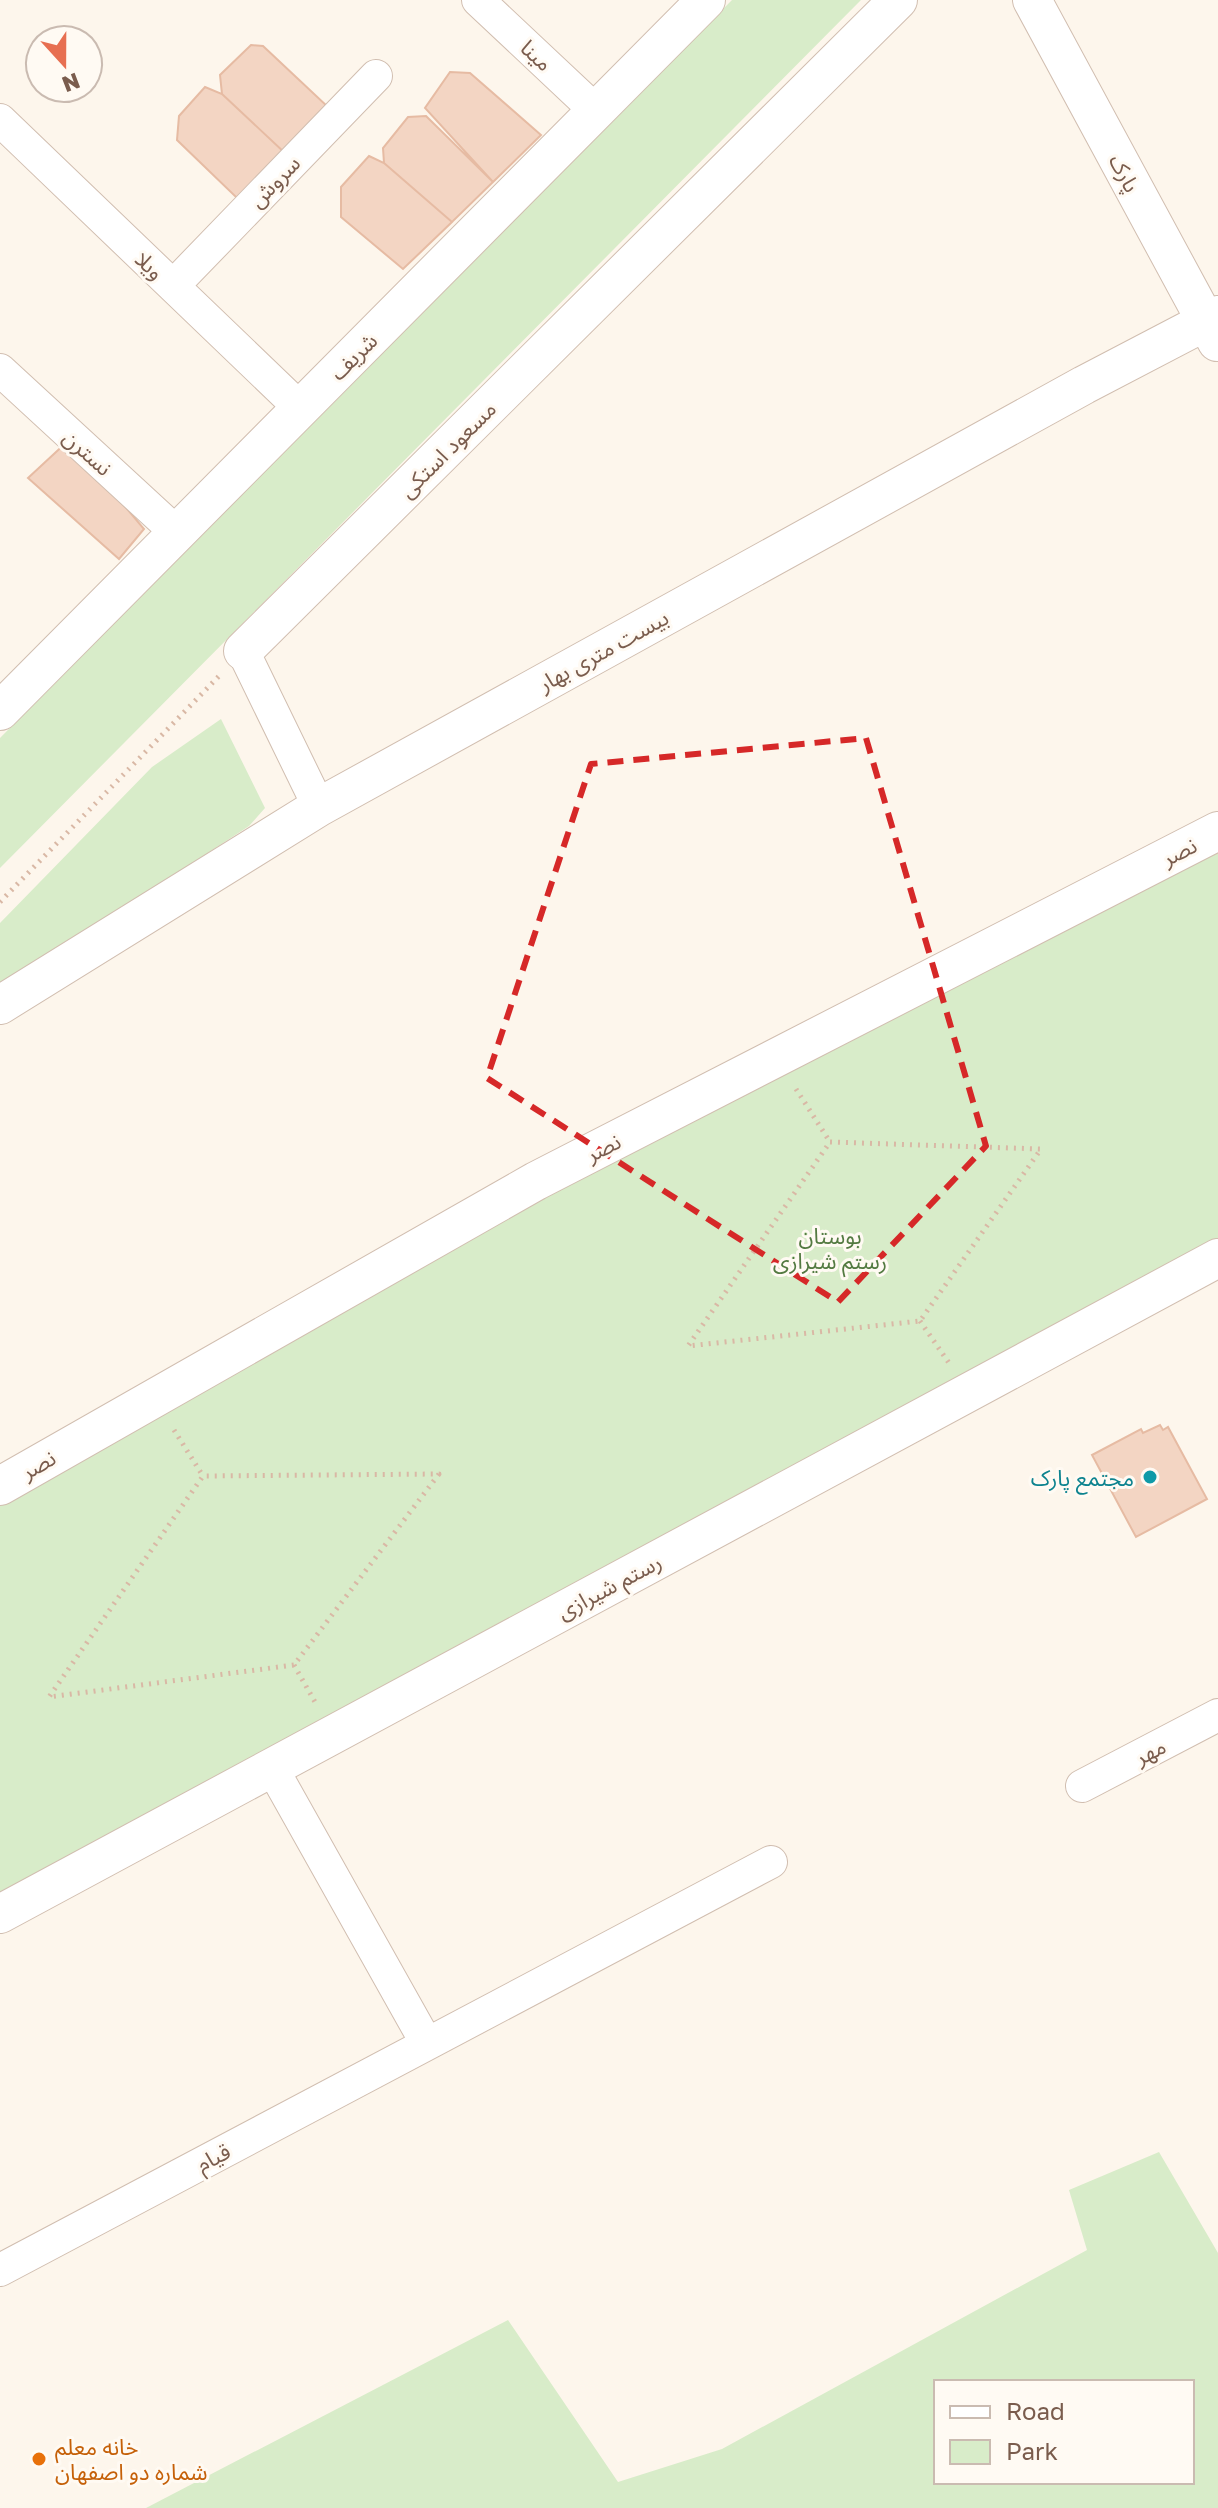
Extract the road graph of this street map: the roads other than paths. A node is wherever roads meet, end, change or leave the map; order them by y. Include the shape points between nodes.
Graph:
1 (478, 0) edge
2 (706, 0) edge
3 (898, 0) edge
4 (1032, 0) edge
5 (376, 76) dead end
6 (596, 111) junction
7 (0, 120) edge
8 (173, 286) junction
9 (1214, 327) edge
10 (0, 370) edge
11 (301, 409) junction
12 (177, 533) junction
13 (243, 651) joint
14 (0, 711) edge
15 (319, 807) junction
16 (1218, 831) edge
17 (0, 1005) edge
18 (1218, 1258) edge
19 (0, 1486) edge
20 (1218, 1715) edge
21 (272, 1768) junction
22 (1082, 1786) dead end
23 (771, 1862) dead end
24 (0, 1914) edge
25 (427, 2044) junction
26 (0, 2270) edge

1 - 6 street, مینا
2 - 6 street, شریف
3 - 13 street, مسعود استکی
4 - 9 street, پارک
5 - 8 street, سروش
6 - 11 street, شریف
7 - 8 street, ویلا
8 - 11 street, ویلا
9 - 15 street, بیست متری بهار via 1070,392
10 - 12 street, نسترن
11 - 12 street, شریف
12 - 14 street, شریف
13 - 15 street
15 - 17 street, بیست متری بهار
16 - 19 street, نصر via 536,1181
18 - 21 street, رستم شیرازی
20 - 22 street, مهر
21 - 24 street, رستم شیرازی
21 - 25 street
23 - 25 street, قیام
25 - 26 street, قیام

